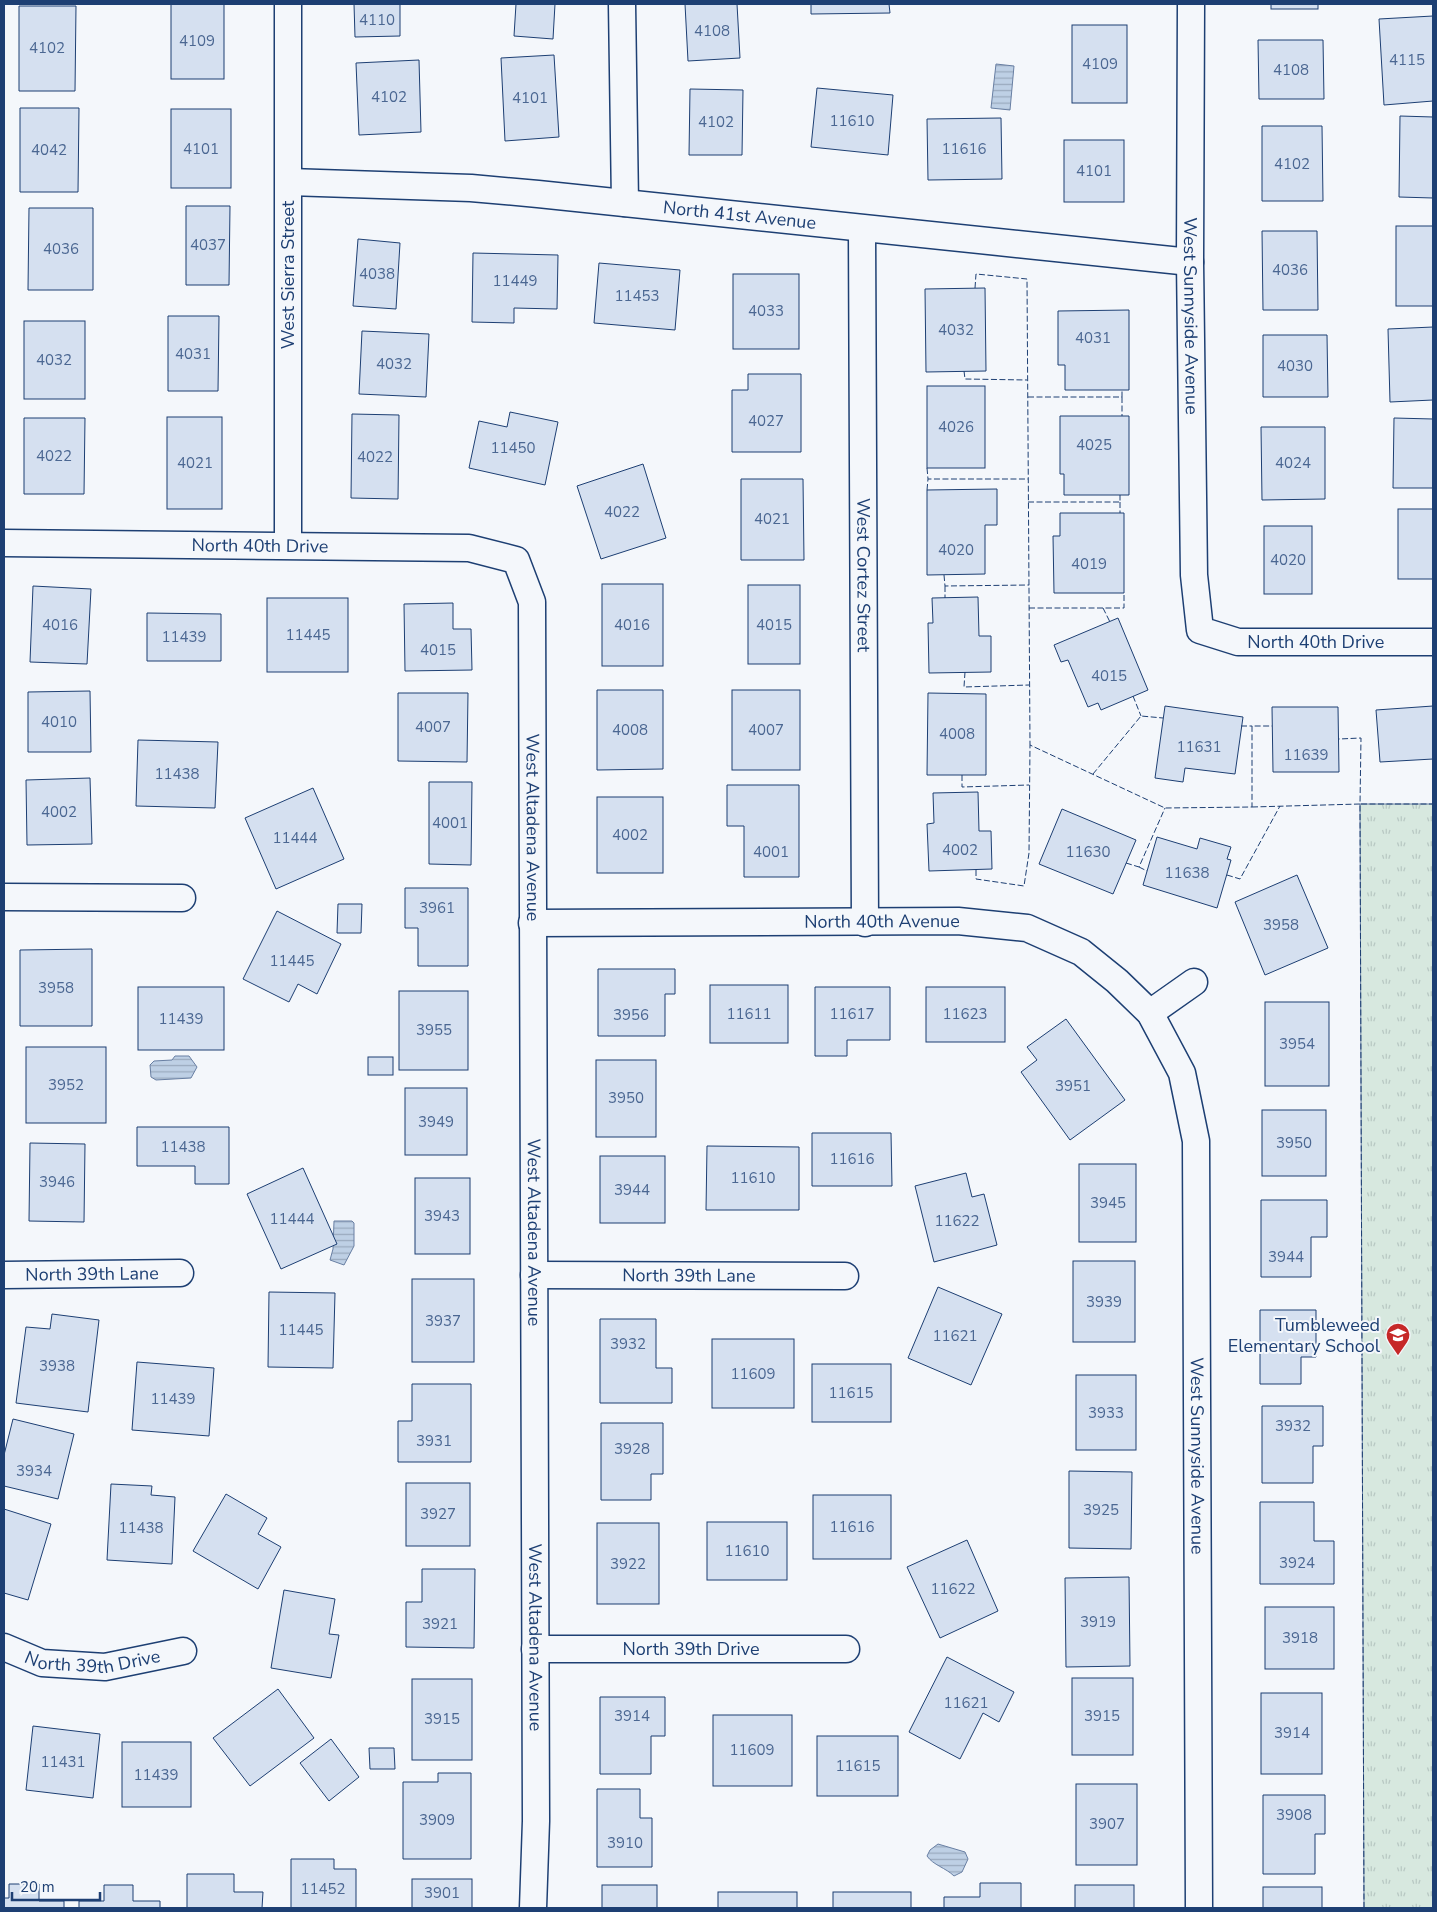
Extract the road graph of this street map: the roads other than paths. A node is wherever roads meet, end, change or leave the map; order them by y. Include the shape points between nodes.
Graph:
1 (288, 4) edge
2 (622, 4) edge
3 (1191, 4) edge
4 (289, 182) junction
5 (624, 203) junction
6 (862, 229) junction
7 (1190, 262) junction
8 (4, 543) edge
9 (288, 546) junction
10 (516, 560) joint
11 (1200, 630) joint
12 (1433, 642) edge
13 (4, 897) edge
14 (182, 898) dead end
15 (865, 922) junction
16 (532, 923) junction
17 (1194, 982) dead end
18 (1150, 1013) junction
19 (180, 1273) dead end
20 (4, 1275) edge
21 (534, 1275) junction
22 (845, 1276) dead end
23 (4, 1647) edge
24 (535, 1649) junction
25 (846, 1649) dead end
26 (183, 1651) dead end
27 (533, 1908) edge
28 (1199, 1908) edge

1 - 4 street, West Sierra Street
2 - 5 street
3 - 7 street, West Sunnyside Avenue
4 - 5 street, North 41st Avenue via 471,188
4 - 9 street, West Sierra Street
5 - 6 street, North 41st Avenue
6 - 7 street, North 41st Avenue
6 - 15 street, West Cortez Street
7 - 11 street, West Sunnyside Avenue via 1194,575
8 - 9 street, North 40th Drive
9 - 10 street, North 40th Drive via 469,548
10 - 16 street, West Altadena Avenue via 532,602
11 - 12 street, North 40th Drive via 1238,642
13 - 14 street
15 - 16 street, North 40th Avenue
15 - 18 street, North 40th Avenue via 958,921 1027,928 1081,952 1118,981
16 - 21 street, West Altadena Avenue
17 - 18 street
18 - 28 street, West Sunnyside Avenue via 1182,1073 1196,1141
19 - 20 street, North 39th Lane
21 - 22 street, North 39th Lane
21 - 24 street, West Altadena Avenue
23 - 26 street, North 39th Drive via 42,1663 105,1667
24 - 25 street, North 39th Drive
24 - 27 street, West Altadena Avenue

